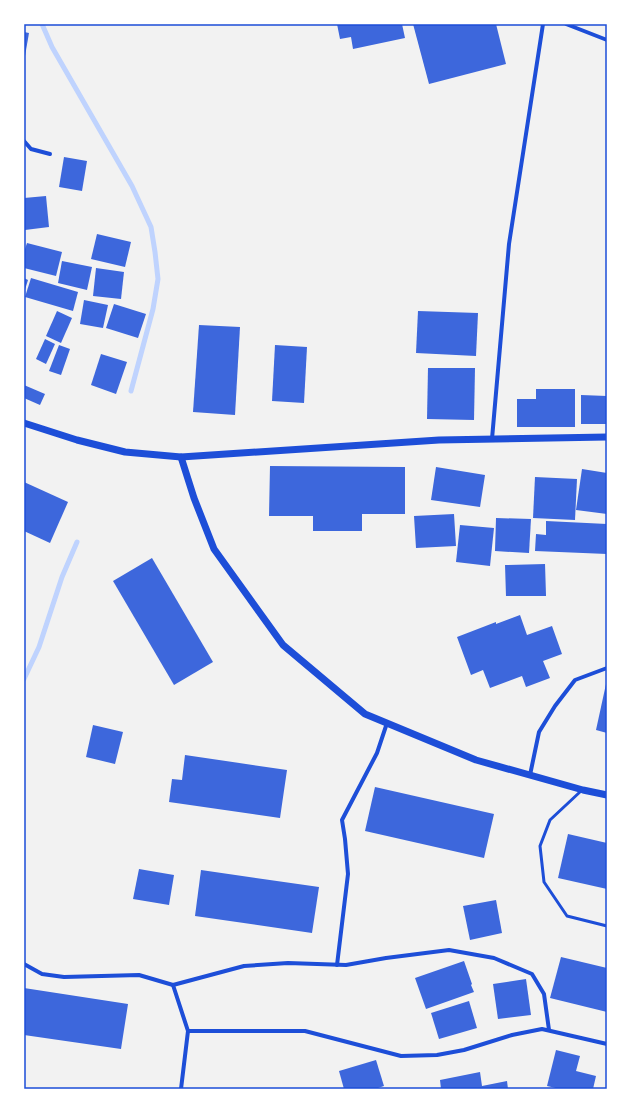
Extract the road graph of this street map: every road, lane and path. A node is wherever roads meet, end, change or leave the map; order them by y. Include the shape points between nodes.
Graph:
1 (543, 24) edge
2 (566, 24) edge
3 (607, 40) edge
4 (24, 141) edge
5 (50, 154) dead end
6 (24, 423) edge
7 (607, 437) edge
8 (492, 439) junction
9 (181, 457) junction
10 (607, 668) edge
11 (386, 723) junction
12 (530, 775) junction
13 (583, 790) junction
14 (607, 795) edge
15 (607, 926) edge
16 (24, 964) edge
17 (337, 965) junction
18 (173, 985) junction
19 (549, 1030) junction
20 (188, 1031) junction
21 (607, 1044) edge
22 (181, 1089) edge

1 - 8 street via 509,244
2 - 3 street
4 - 5 street via 31,149
6 - 9 street via 125,452
7 - 8 street
8 - 9 street via 439,440
9 - 11 street via 214,549 283,645 365,714
10 - 12 street via 575,680 555,706 540,732
11 - 12 street via 476,760
11 - 17 street via 377,753 342,820 348,874
12 - 13 street
13 - 14 street
13 - 15 lane via 550,820 540,846 544,882 567,916
16 - 18 street via 42,974 139,976
17 - 18 street via 288,963 244,966
17 - 19 street via 449,950 494,958 532,974 544,994
18 - 20 street
19 - 20 street via 512,1035 464,1050 400,1056 305,1032
19 - 21 street
20 - 22 street

